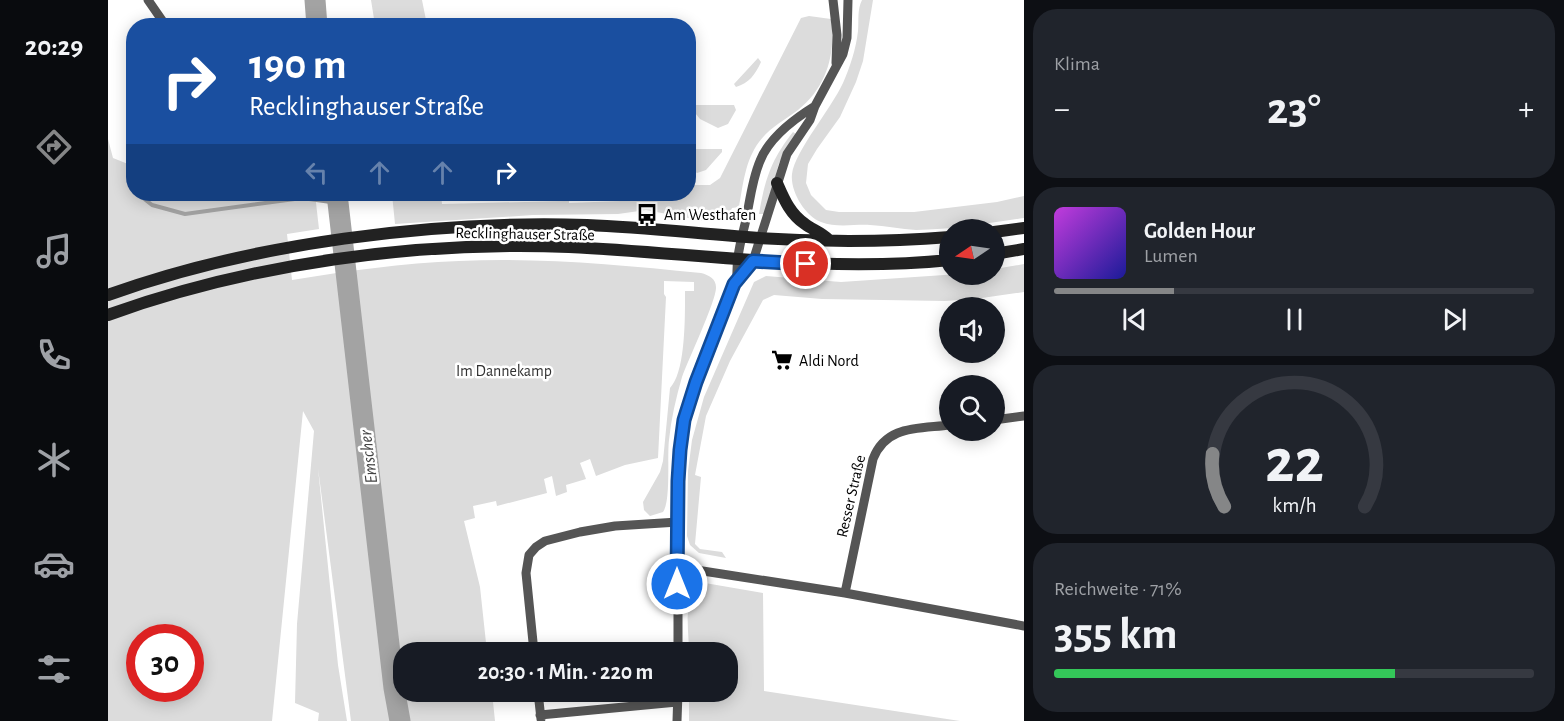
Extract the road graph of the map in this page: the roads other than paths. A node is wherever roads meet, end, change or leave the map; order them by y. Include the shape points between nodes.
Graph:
1 (148, 0) edge
2 (833, 0) edge
3 (848, 0) edge
4 (160, 18) edge
5 (836, 63) junction
6 (815, 106) junction
7 (777, 183) junction
8 (1024, 228) edge
9 (1005, 231) edge
10 (742, 236) junction
11 (761, 238) junction
12 (939, 238) edge
13 (829, 240) junction
14 (1024, 249) edge
15 (1005, 252) edge
16 (736, 260) junction
17 (753, 261) junction
18 (939, 261) edge
19 (737, 279) junction
20 (108, 295) edge
21 (108, 315) edge
22 (1024, 416) edge
23 (1005, 419) edge
24 (939, 427) edge
25 (678, 522) junction
26 (677, 567) junction
27 (844, 593) junction
28 (1024, 626) edge
29 (533, 642) edge
30 (678, 642) edge
31 (539, 702) edge
32 (677, 702) joint
33 (541, 718) edge
34 (677, 721) edge

1 - 4 street
2 - 5 street
3 - 5 street via 847,38
5 - 6 street
6 - 7 street via 787,154
6 - 10 street via 777,136 760,159
7 - 11 street
7 - 13 main road via 790,210
8 - 9 main road
10 - 11 main road, Recklinghauser Straße
10 - 16 street
10 - 20 main road, Recklinghauser Straße via 524,225 368,237 212,264
11 - 13 main road, Recklinghauser Straße
11 - 17 street
12 - 13 main road, Recklinghauser Straße
14 - 15 main road
16 - 17 main road, Recklinghauser Straße
16 - 19 street
16 - 21 main road, Recklinghauser Straße via 568,247 436,249 322,262 227,280
17 - 18 main road, Recklinghauser Straße via 867,265
17 - 19 street
19 - 25 street via 686,412 680,450
22 - 23 street
24 - 27 street, Resser Straße via 893,434 877,448
25 - 26 street
25 - 29 street via 592,530 545,541 536,547 529,555 526,573
26 - 27 street
26 - 30 street
27 - 28 street
31 - 33 street
32 - 33 street
32 - 34 street

